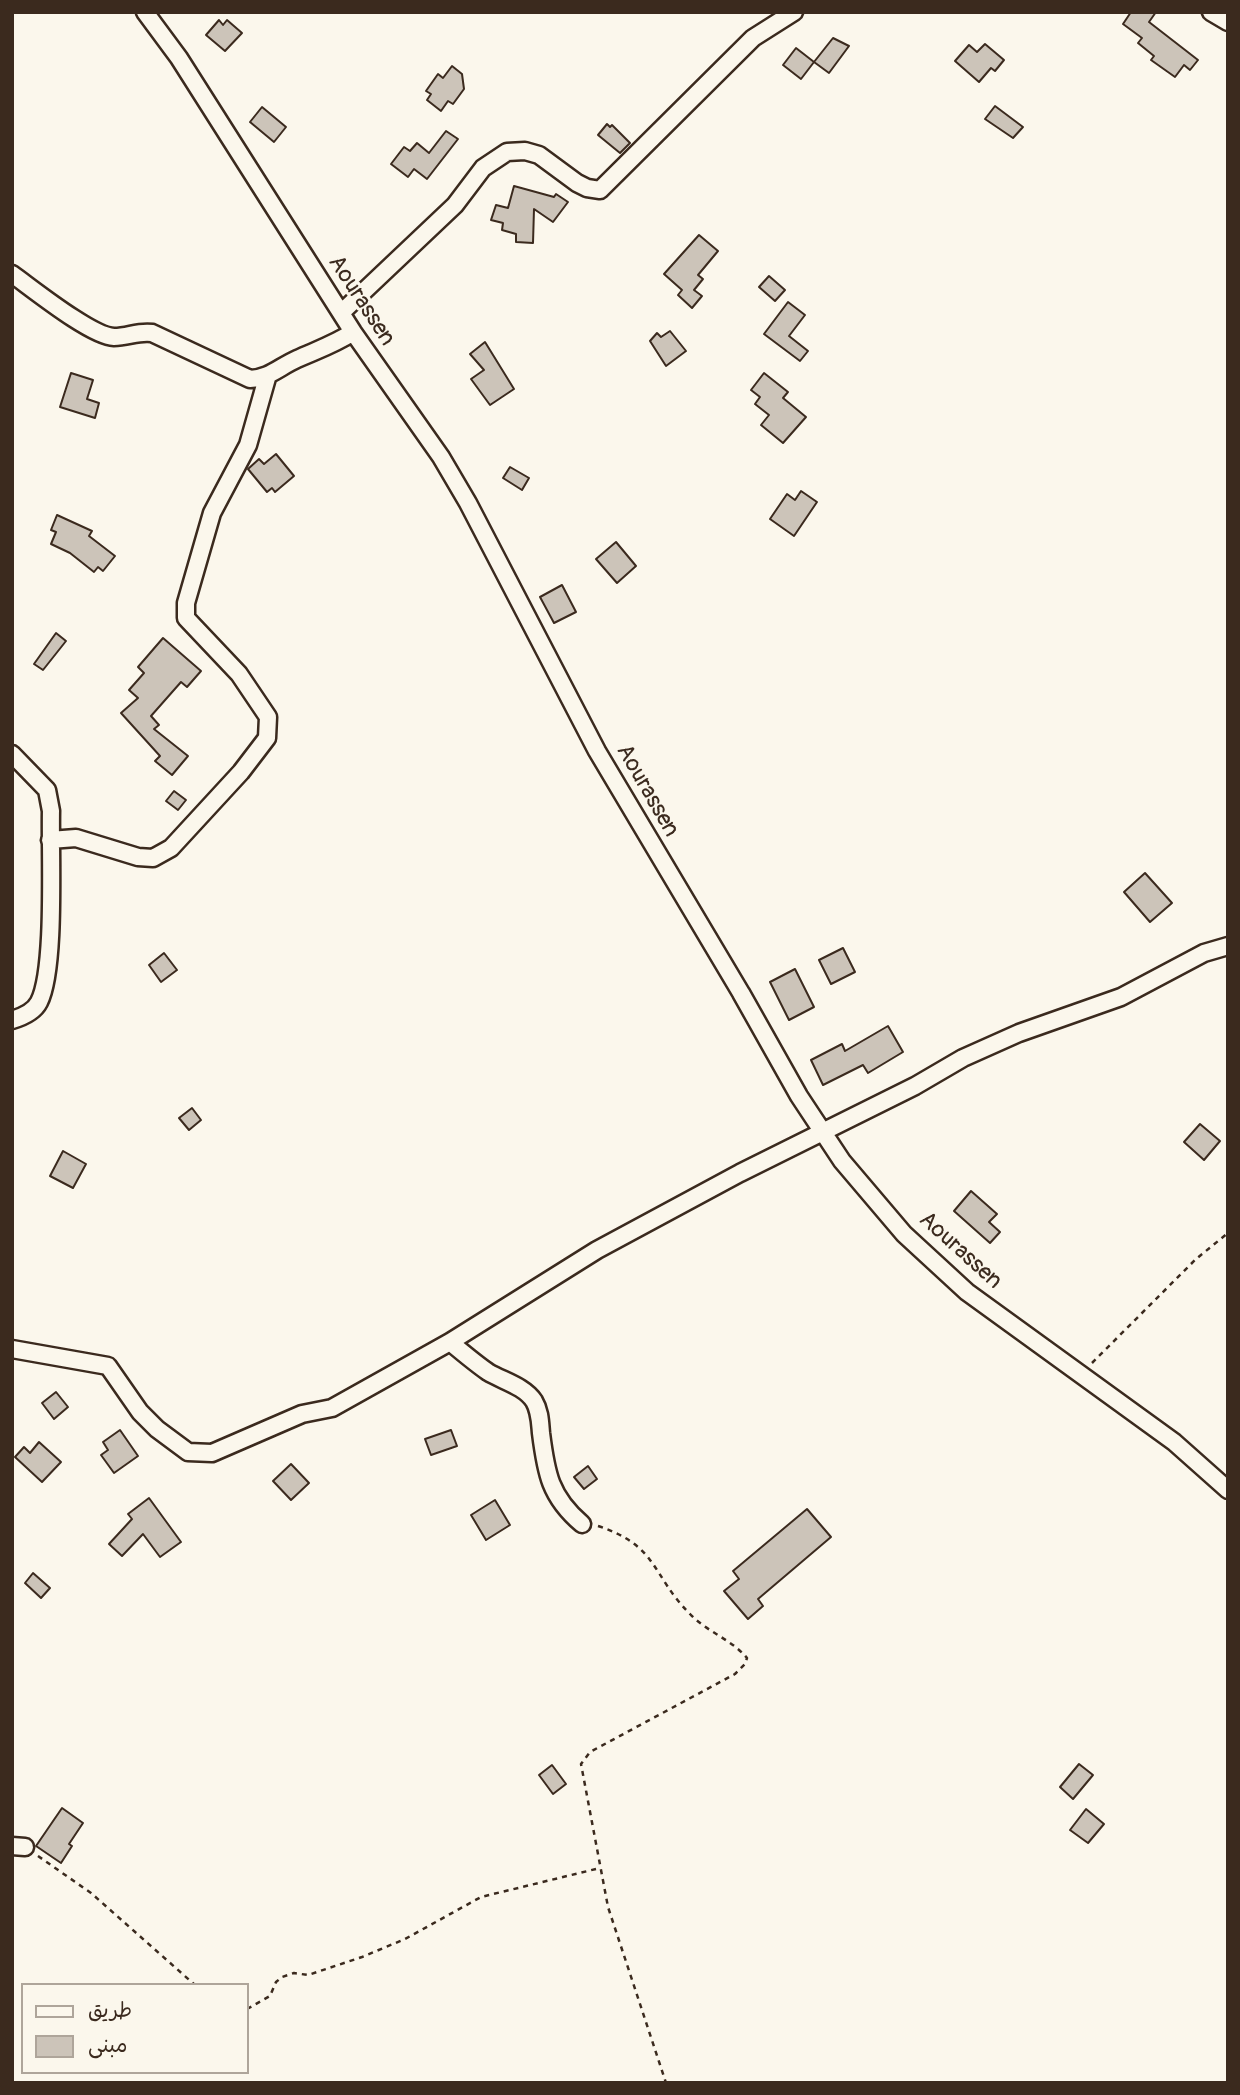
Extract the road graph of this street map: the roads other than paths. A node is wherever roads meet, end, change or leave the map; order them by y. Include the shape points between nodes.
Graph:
1 (794, 12) edge
2 (1211, 12) edge
3 (153, 15) edge
4 (1228, 22) edge
5 (12, 274) edge
6 (342, 312) junction
7 (354, 332) junction
8 (267, 378) junction
9 (12, 754) edge
10 (50, 840) junction
11 (1228, 946) edge
12 (12, 1020) edge
13 (822, 1132) junction
14 (450, 1342) junction
15 (12, 1349) edge
16 (1228, 1490) edge
17 (582, 1524) road end

1 - 6 street via 752,38 600,190 587,188 539,155 507,152 483,168 455,205
2 - 4 street
3 - 6 street, Aourassen
5 - 8 street via 105,335 152,333 236,375
6 - 7 street, Aourassen
7 - 8 street
7 - 13 street, Aourassen via 468,503 597,751
8 - 10 street via 248,445 212,513 186,603 186,618 239,674 268,717 267,738 242,772 171,848 153,858 76,838
9 - 10 street via 47,790
10 - 12 street via 48,967 33,1010
11 - 13 street via 1204,953 1121,996 963,1058
13 - 14 street via 597,1250
13 - 16 street, Aourassen via 904,1234 933,1262 1007,1322 1165,1435
14 - 15 street via 332,1408 302,1414 212,1454 188,1451 157,1429 108,1366
14 - 17 street via 533,1400 551,1484 562,1506

